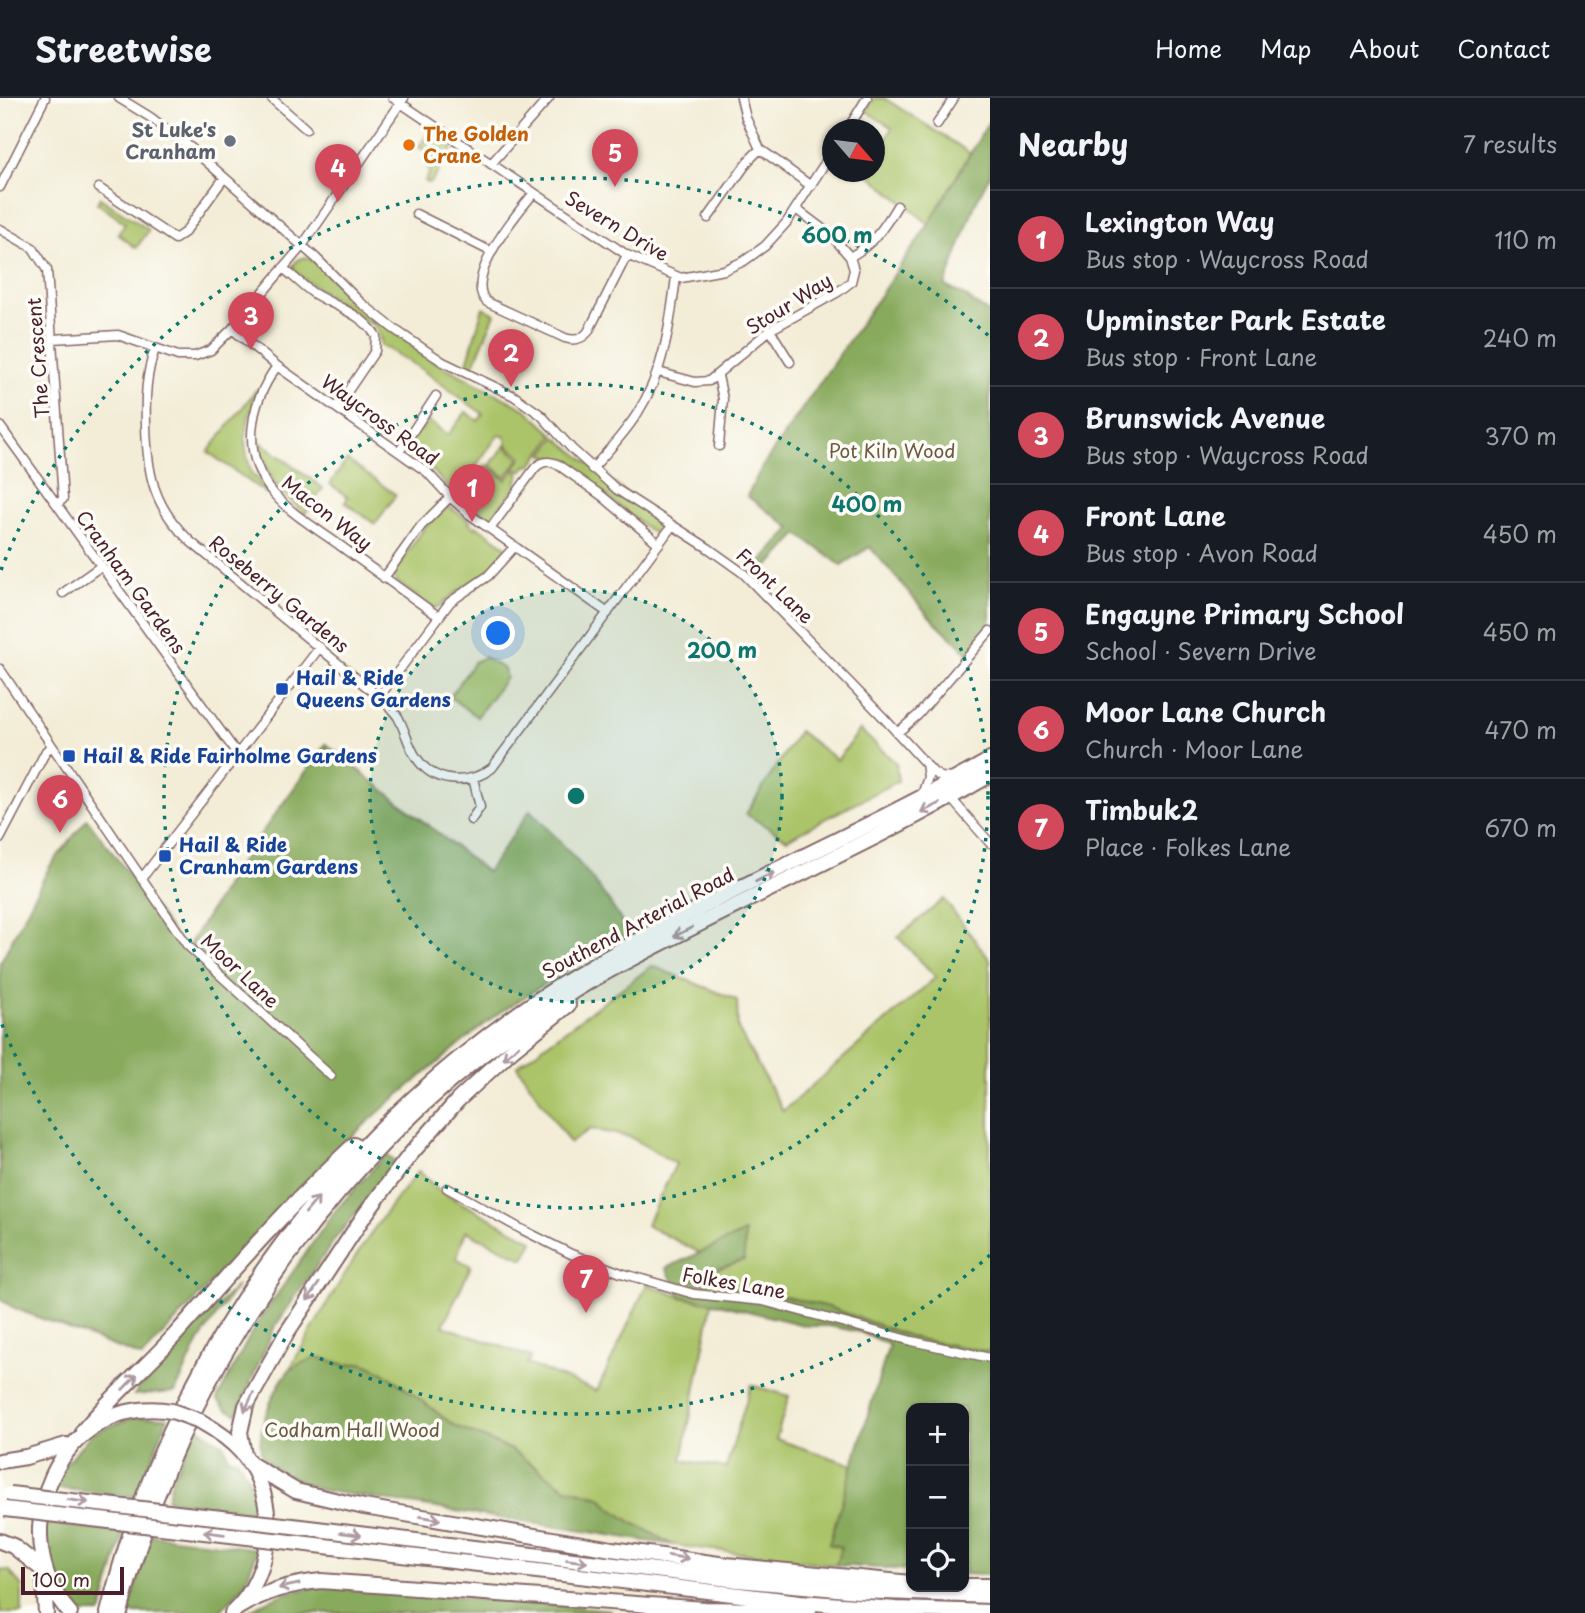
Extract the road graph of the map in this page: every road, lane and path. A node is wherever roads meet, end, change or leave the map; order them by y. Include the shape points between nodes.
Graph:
1 (45, 98) edge
2 (119, 98) edge
3 (271, 98) edge
4 (549, 98) edge
5 (741, 98) edge
6 (867, 98) edge
7 (954, 98) edge
8 (399, 100) edge
9 (854, 119) edge
10 (937, 124) dead end
11 (306, 129) dead end
12 (760, 149) junction
13 (491, 164) junction
14 (822, 168) edge
15 (224, 177) junction
16 (811, 186) junction
17 (0, 187) edge
18 (99, 188) dead end
19 (533, 194) junction
20 (897, 206) dead end
21 (796, 209) junction
22 (416, 214) dead end
23 (708, 218) dead end
24 (0, 229) edge
25 (302, 246) junction
26 (492, 252) junction
27 (628, 255) junction
28 (850, 257) junction
29 (284, 268) junction
30 (676, 277) junction
31 (232, 329) junction
32 (770, 330) junction
33 (52, 339) junction
34 (155, 349) junction
35 (790, 362) dead end
36 (276, 366) junction
37 (658, 372) junction
38 (718, 376) junction
39 (436, 396) dead end
40 (337, 407) junction
41 (0, 426) edge
42 (719, 446) dead end
43 (399, 452) junction
44 (592, 469) junction
45 (450, 498) junction
46 (57, 504) junction
47 (672, 526) junction
48 (490, 529) junction
49 (659, 544) junction
50 (515, 546) junction
51 (101, 566) junction
52 (384, 578) junction
53 (63, 593) dead end
54 (608, 613) junction
55 (438, 616) junction
56 (990, 631) edge
57 (320, 647) junction
58 (0, 669) edge
59 (379, 697) junction
60 (897, 733) junction
61 (52, 746) junction
62 (238, 755) junction
63 (990, 761) edge
64 (926, 764) junction
65 (967, 773) junction
66 (990, 775) edge
67 (474, 778) junction
68 (952, 796) junction
69 (917, 800) junction
70 (471, 820) dead end
71 (0, 839) edge
72 (990, 843) edge
73 (142, 878) junction
74 (644, 952) junction
75 (548, 993) junction
76 (331, 1076) dead end
77 (447, 1188) dead end
78 (990, 1359) edge
79 (83, 1431) junction
80 (66, 1445) junction
81 (247, 1459) junction
82 (0, 1461) edge
83 (5, 1493) edge
84 (3, 1509) edge
85 (0, 1541) edge
86 (41, 1573) junction
87 (906, 1583) edge
88 (969, 1586) edge
89 (990, 1586) edge
90 (990, 1596) edge
91 (870, 1608) junction
92 (235, 1611) edge
93 (990, 1612) edge
94 (46, 1613) edge
95 (69, 1613) edge
96 (108, 1613) edge
97 (120, 1613) edge

1 - 17 street
2 - 15 street, Front Lane via 172,133
3 - 11 street
4 - 13 street
5 - 12 street
6 - 9 street
7 - 10 street
8 - 13 street, Severn Drive
8 - 25 street
12 - 16 street
12 - 23 street
13 - 19 street, Severn Drive
14 - 16 street, Severn Drive
15 - 18 street via 185,232 175,239
15 - 25 street, Front Lane
16 - 21 street, Severn Drive
19 - 26 street
19 - 27 street, Severn Drive
20 - 28 street via 870,245
21 - 28 street, Stour Way via 832,236
21 - 30 street, Severn Drive via 765,246 744,261 716,272
22 - 26 street
24 - 33 street, The Crescent via 25,242 43,261
25 - 29 street
25 - 44 street, Front Lane via 394,330 541,415
26 - 27 street via 480,279 483,298 570,340 588,332
27 - 30 street, Severn Drive
28 - 32 street, Stour Way via 854,270 846,287
29 - 31 street
29 - 40 street via 376,336 375,351
30 - 37 street
31 - 34 street via 218,344 195,356
31 - 36 street, Waycross Road
32 - 35 street
32 - 38 street, Stour Way
33 - 34 street via 118,335
33 - 46 street, The Crescent via 63,499
34 - 57 street, Roseberry Gardens via 146,385 147,459 164,511 191,542
36 - 40 street, Waycross Road
36 - 52 street, Macon Way via 252,419 258,470 282,502
37 - 38 street via 695,382
37 - 44 street via 638,412
38 - 42 street via 723,399
39 - 43 street
40 - 43 street, Waycross Road
41 - 46 street, Cranham Gardens
43 - 45 street, Waycross Road via 427,472
44 - 47 street, Front Lane
45 - 48 street, Waycross Road
45 - 52 street via 421,526
46 - 51 street, Cranham Gardens
47 - 49 street
47 - 60 street, Front Lane via 743,573
48 - 49 street via 535,468 550,462 602,496
48 - 50 street, Waycross Road
49 - 54 street
50 - 54 street, Waycross Road
50 - 55 street via 497,569 459,594
51 - 53 street
51 - 62 street, Cranham Gardens
52 - 55 street, Macon Way
54 - 67 street via 492,768
55 - 59 street
56 - 60 street
57 - 59 street, Roseberry Gardens
57 - 62 street
58 - 61 street, Moor Lane
59 - 67 street, Roseberry Gardens via 397,715 415,755 427,769 449,780
60 - 64 street, Front Lane
61 - 71 street
61 - 73 street, Moor Lane
62 - 73 street
63 - 65 highway, Southend Arterial Road
64 - 65 street, Front Lane via 946,778
64 - 69 street via 927,784
65 - 69 highway, Southend Arterial Road
66 - 68 highway, Southend Arterial Road
67 - 70 street via 480,807
68 - 72 street
68 -> 74 highway, Southend Arterial Road
75 -> 69 highway, Southend Arterial Road via 638,940
73 - 76 street, Moor Lane via 187,945
74 -> 81 highway via 512,1050 458,1100 409,1156 343,1247 246,1406 241,1423
74 - 97 highway, Southend Arterial Road via 554,1004 447,1084 374,1154 307,1231 244,1322 194,1413 146,1527
79 -> 75 highway via 338,1160 435,1070
96 -> 75 highway, Southend Arterial Road via 134,1522 173,1426 258,1278 318,1198 389,1121 467,1053
77 - 78 street, Folkes Lane via 553,1245 621,1273 694,1294 763,1301
79 - 80 highway
79 - 81 highway, bridge via 126,1411 172,1411 224,1436
80 - 82 highway
80 - 86 highway via 36,1499 33,1537
81 -> 87 highway via 296,1491 364,1507 734,1566
81 - 92 highway via 265,1502 269,1526 257,1578
83 -> 90 highway, bridge via 738,1580
91 -> 84 highway, bridge
85 - 86 highway via 13,1546
86 - 94 highway
86 - 95 highway
88 - 89 highway
91 -> 92 highway via 705,1609 321,1581 271,1590
91 - 93 highway

